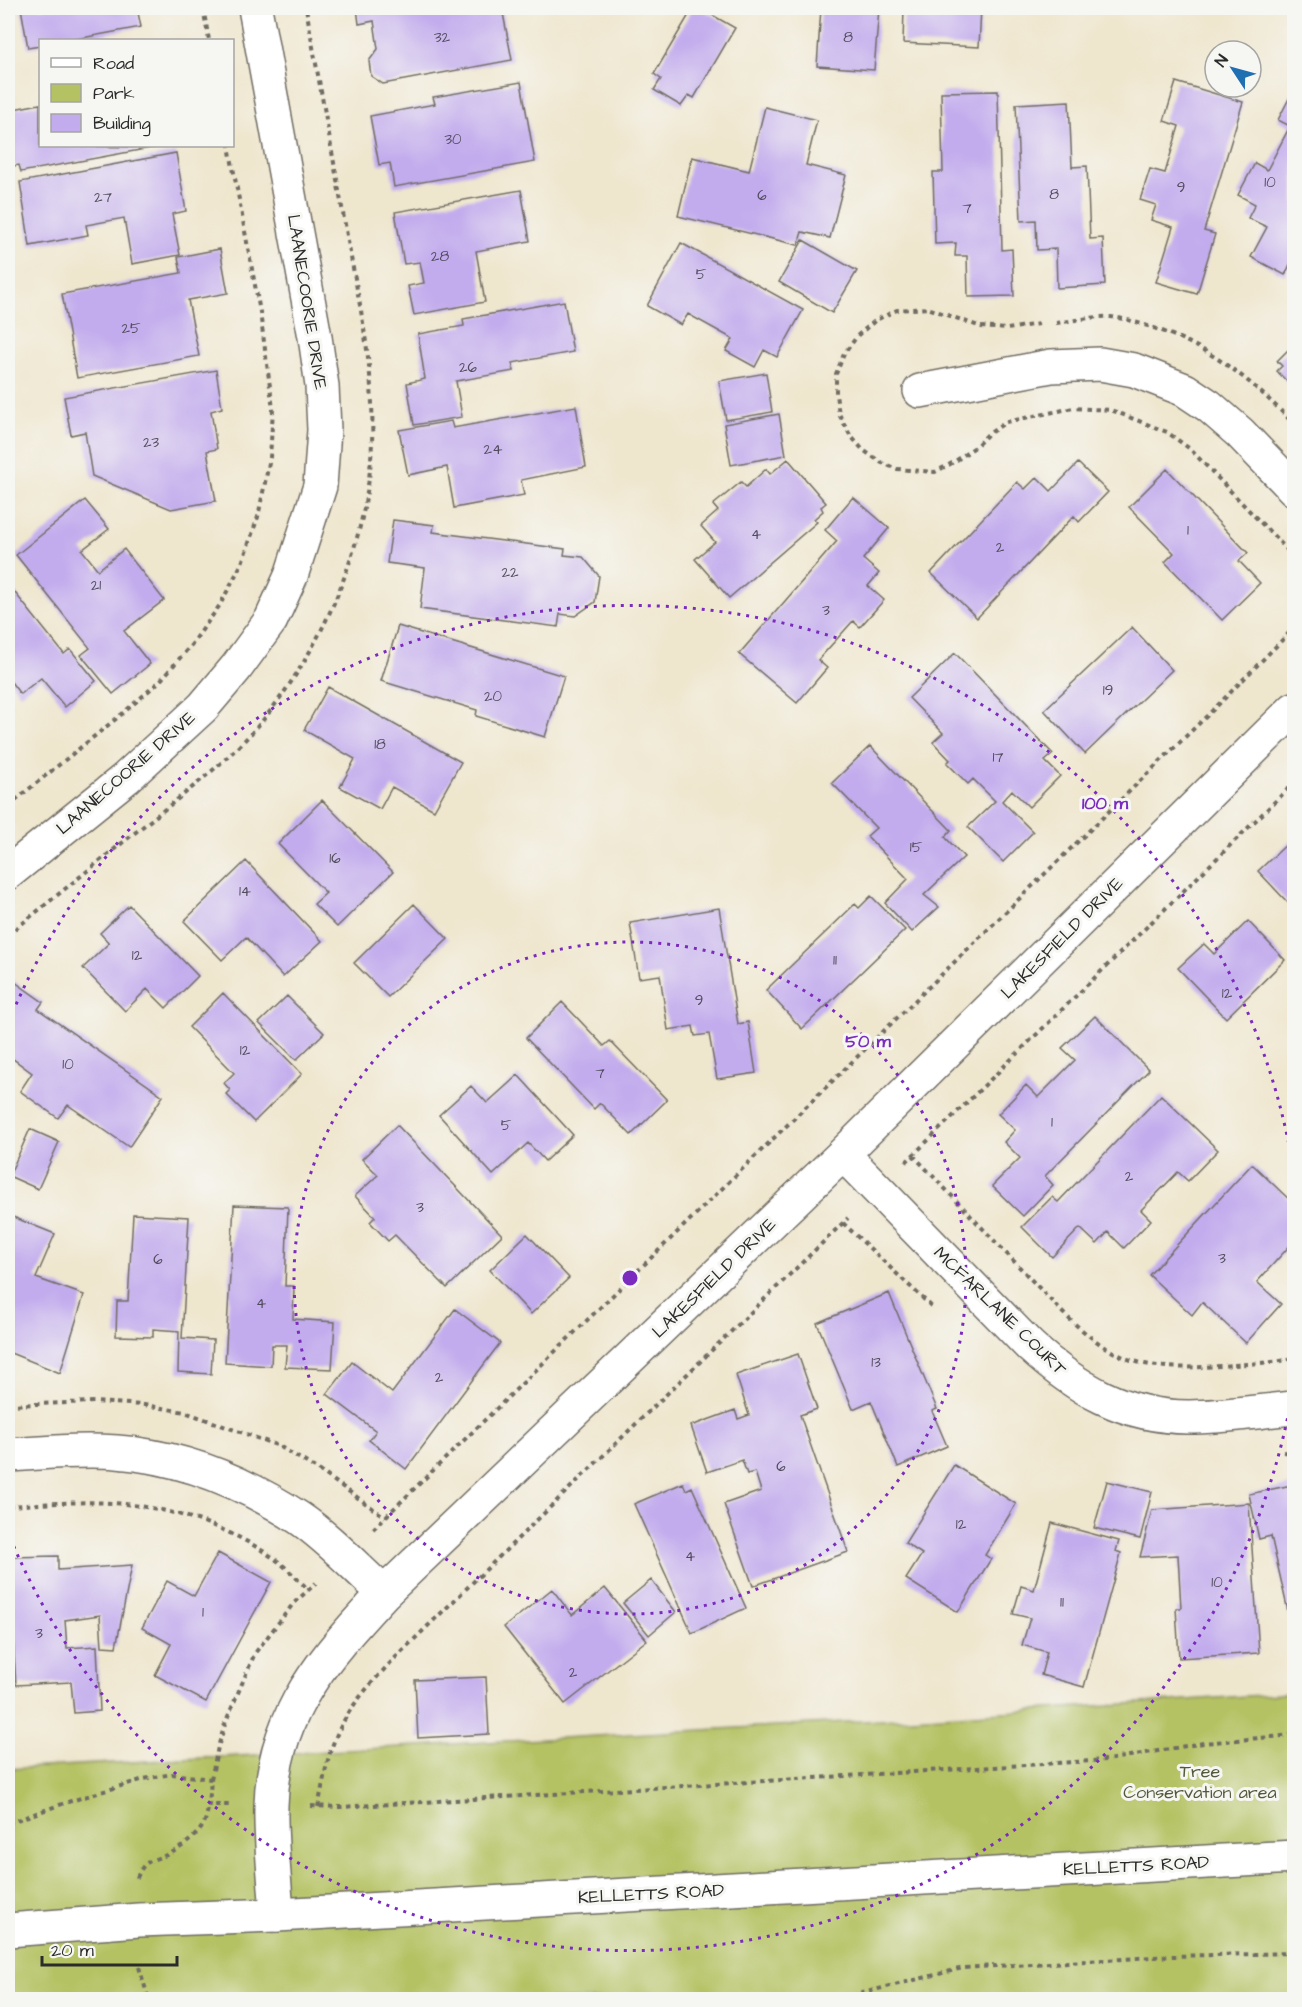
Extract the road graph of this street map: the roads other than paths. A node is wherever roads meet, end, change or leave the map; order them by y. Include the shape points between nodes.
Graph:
1 (255, 8) edge
2 (920, 391) dead end
3 (1294, 489) edge
4 (1294, 709) edge
5 (8, 873) edge
6 (843, 1154) junction
7 (1294, 1408) edge
8 (8, 1455) edge
9 (384, 1593) junction
10 (1294, 1857) edge
11 (277, 1915) junction
12 (8, 1930) edge

1 - 5 street, LAANECOORIE DRIVE via 322,386 320,486 275,612 236,668 203,707 134,771
2 - 3 street via 1059,365 1100,364 1134,370 1185,390 1209,406 1240,432
4 - 6 street, LAKESFIELD DRIVE
6 - 7 street, MCFARLANE COURT via 1030,1346 1082,1388 1117,1405 1188,1417
6 - 9 street, LAKESFIELD DRIVE
8 - 9 street via 118,1452 164,1460 230,1479 300,1519
9 - 11 street, LAKESFIELD DRIVE via 340,1641 304,1689 277,1754 271,1804
10 - 11 street, KELLETTS ROAD
11 - 12 street, KELLETTS ROAD

